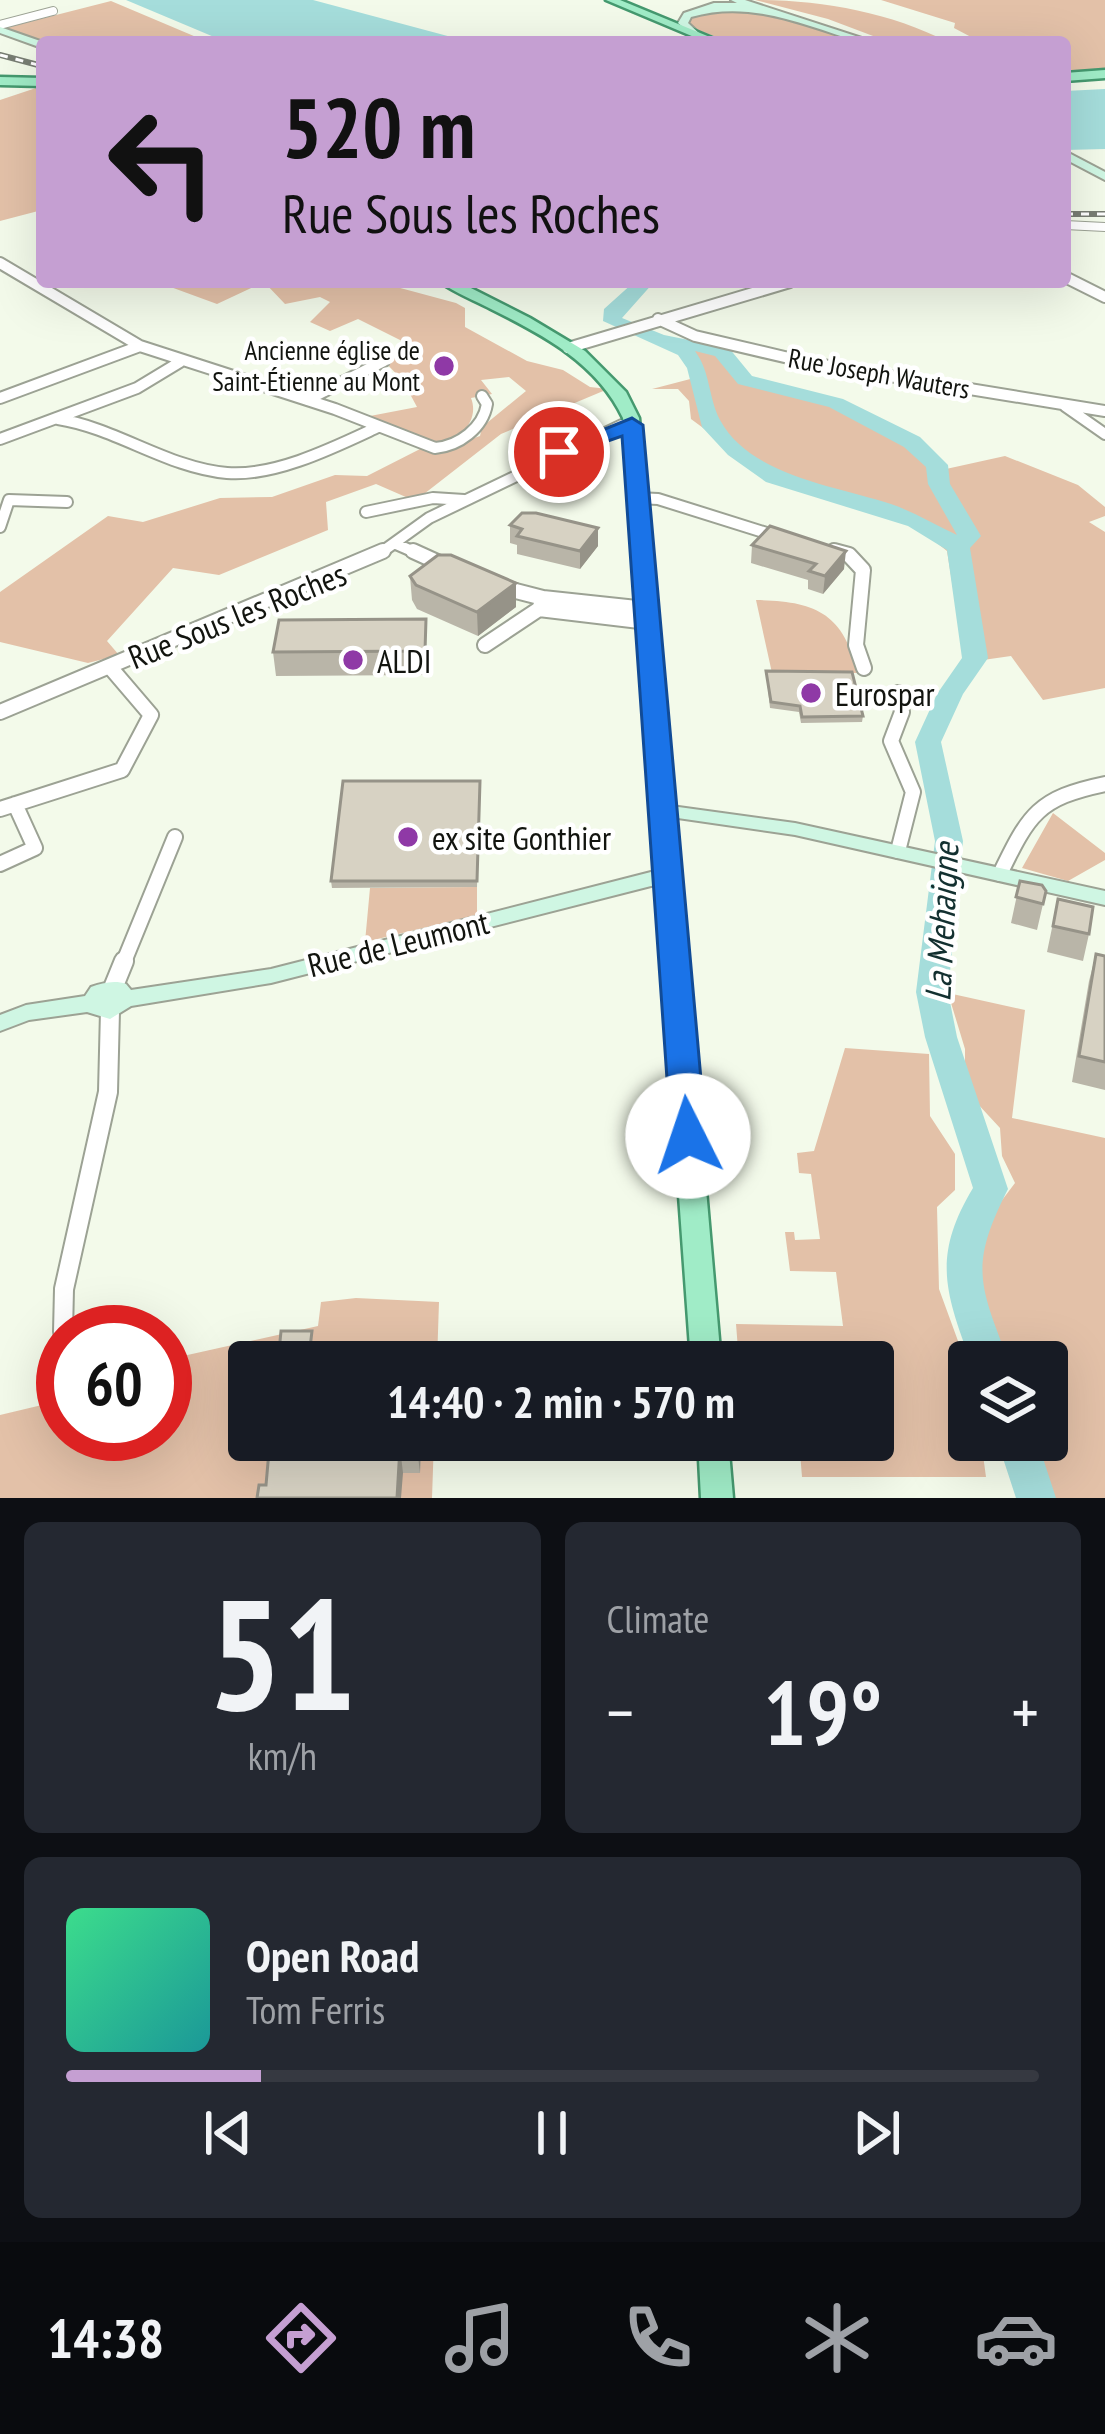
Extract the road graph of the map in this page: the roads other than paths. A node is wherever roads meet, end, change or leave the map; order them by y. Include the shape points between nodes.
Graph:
1 (611, 0) edge
2 (736, 0) edge
3 (747, 0) edge
4 (770, 8) junction
5 (53, 11) dead end
6 (0, 28) edge
7 (697, 36) joint
8 (852, 36) edge
9 (859, 36) edge
10 (36, 43) edge
11 (1105, 74) edge
12 (1071, 77) edge
13 (0, 81) edge
14 (36, 82) edge
15 (1072, 157) edge
16 (1071, 172) edge
17 (1104, 175) edge
18 (1071, 225) edge
19 (1105, 227) edge
20 (0, 263) edge
21 (1071, 280) edge
22 (36, 284) edge
23 (42, 288) edge
24 (458, 288) edge
25 (769, 288) edge
26 (1105, 297) edge
27 (658, 319) junction
28 (140, 346) junction
29 (568, 348) junction
30 (384, 361) dead end
31 (179, 362) junction
32 (482, 396) dead end
33 (0, 398) edge
34 (307, 400) junction
35 (1061, 404) junction
36 (89, 406) junction
37 (1105, 411) edge
38 (58, 419) junction
39 (85, 421) junction
40 (632, 425) junction
41 (378, 427) junction
42 (1105, 434) edge
43 (0, 440) edge
44 (637, 498) junction
45 (4, 500) edge
46 (464, 500) junction
47 (68, 502) dead end
48 (366, 512) dead end
49 (0, 527) edge
50 (789, 540) edge
51 (396, 544) junction
52 (809, 545) edge
53 (459, 571) edge
54 (480, 580) edge
55 (541, 604) junction
56 (647, 615) junction
57 (484, 645) dead end
58 (110, 667) junction
59 (864, 668) dead end
60 (898, 693) dead end
61 (0, 712) edge
62 (1105, 784) edge
63 (8, 807) edge
64 (664, 812) junction
65 (175, 837) dead end
66 (898, 851) junction
67 (0, 864) edge
68 (1000, 874) junction
69 (670, 878) junction
70 (1105, 898) edge
71 (110, 1000) junction
72 (0, 1023) edge
73 (64, 1305) edge
74 (704, 1341) edge
75 (714, 1461) edge
76 (717, 1498) edge

1 - 7 main road
2 - 4 main road
3 - 9 main road
4 - 7 main road via 693,11 683,23
4 - 8 main road
5 - 6 street
6 - 10 main road
11 - 12 main road
13 - 14 main road
15 - 17 main road
16 - 17 main road
18 - 19 street
20 - 22 street
21 - 26 street
23 - 28 street
24 - 29 main road
25 - 27 street
27 - 29 street
27 - 35 street, Rue Joseph Wauters via 695,336 810,363
28 - 31 street
28 - 33 street
29 - 40 main road via 618,389
30 - 34 street
31 - 34 street
31 - 36 street
32 - 41 street via 485,416 449,447
34 - 41 street
35 - 37 street, Rue Joseph Wauters
35 - 42 street
36 - 38 street
36 - 39 street
38 - 39 street
38 - 43 street
39 - 41 street via 226,473
40 - 44 main road
40 - 46 street, Rue Sous les Roches
44 - 50 street
44 - 56 main road
45 - 47 street
45 - 49 street
46 - 48 street, Rue Sous les Roches
46 - 51 street, Rue Sous les Roches
51 - 53 street
51 - 58 street, Rue Sous les Roches
52 - 59 street via 848,555 863,570 856,645
54 - 55 street
55 - 56 street
55 - 57 street
56 - 64 main road
58 - 61 street, Rue Sous les Roches
58 - 63 street via 152,715 122,770
60 - 66 street via 902,712 891,741 913,792
62 - 68 street via 1042,800
63 - 67 street via 35,848
64 - 66 main road
64 - 69 main road
65 - 71 street
66 - 68 main road
68 - 70 main road
69 - 71 main road, Rue de Leumont via 271,976
69 - 74 main road
71 - 72 main road, Rue de Leumont
71 - 73 street via 109,1092
75 - 76 main road

